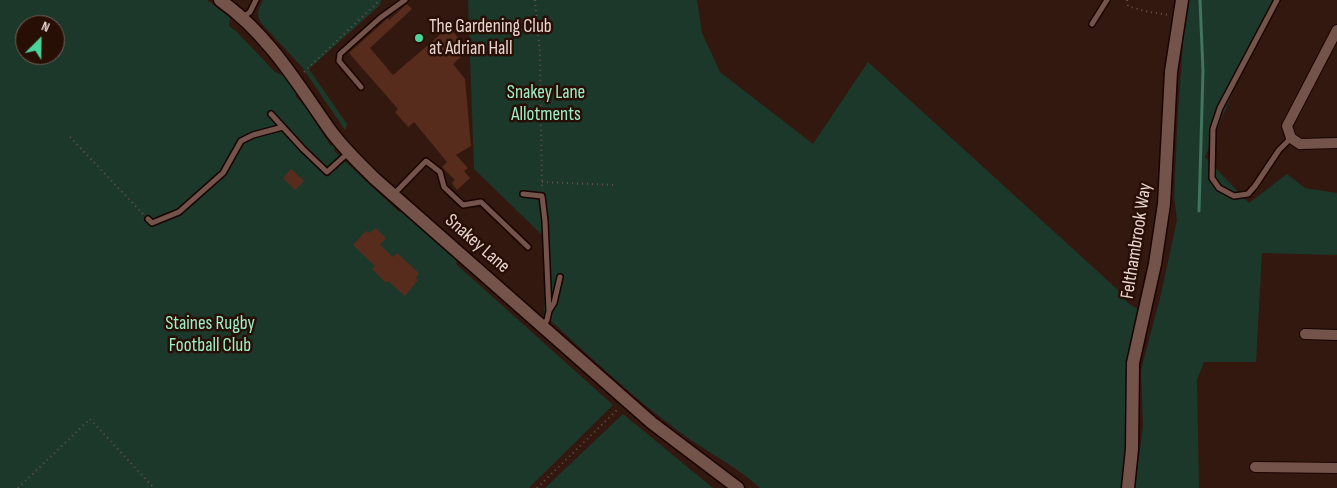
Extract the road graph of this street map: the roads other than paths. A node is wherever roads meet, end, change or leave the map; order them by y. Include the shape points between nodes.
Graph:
1 (220, 0) edge
2 (256, 0) edge
3 (405, 0) edge
4 (1107, 0) edge
5 (1182, 0) edge
6 (1277, 0) edge
7 (242, 18) junction
8 (1092, 24) dead end
9 (1337, 30) edge
10 (361, 87) dead end
11 (271, 114) dead end
12 (283, 127) junction
13 (1291, 138) junction
14 (1337, 143) edge
15 (349, 153) junction
16 (523, 194) dead end
17 (393, 195) junction
18 (148, 220) road end
19 (528, 247) dead end
20 (560, 277) dead end
21 (549, 311) junction
22 (543, 327) junction
23 (1305, 334) dead end
24 (1337, 335) edge
25 (1255, 467) dead end
26 (1337, 468) edge
27 (738, 488) edge
28 (1128, 488) edge

1 - 7 street, Snakey Lane
2 - 7 lane via 250,12
3 - 10 lane via 340,54 339,61
4 - 8 lane
5 - 28 street, Felthambrook Way via 1171,72 1164,204 1155,264 1133,363
6 - 13 lane via 1220,108 1213,129 1212,178 1219,188 1234,196 1248,194
7 - 15 street, Snakey Lane via 270,46
9 - 13 street via 1287,126
11 - 12 lane
12 - 15 lane via 328,172
12 - 18 lane via 241,141 222,172 179,212 152,223
13 - 14 street via 1300,144
15 - 17 street, Snakey Lane
16 - 21 lane via 542,196
17 - 19 lane via 426,160 440,172 444,187 464,205 481,202
17 - 22 street, Snakey Lane
20 - 21 lane
21 - 22 lane
22 - 27 street, Snakey Lane via 652,423
23 - 24 street
25 - 26 street

